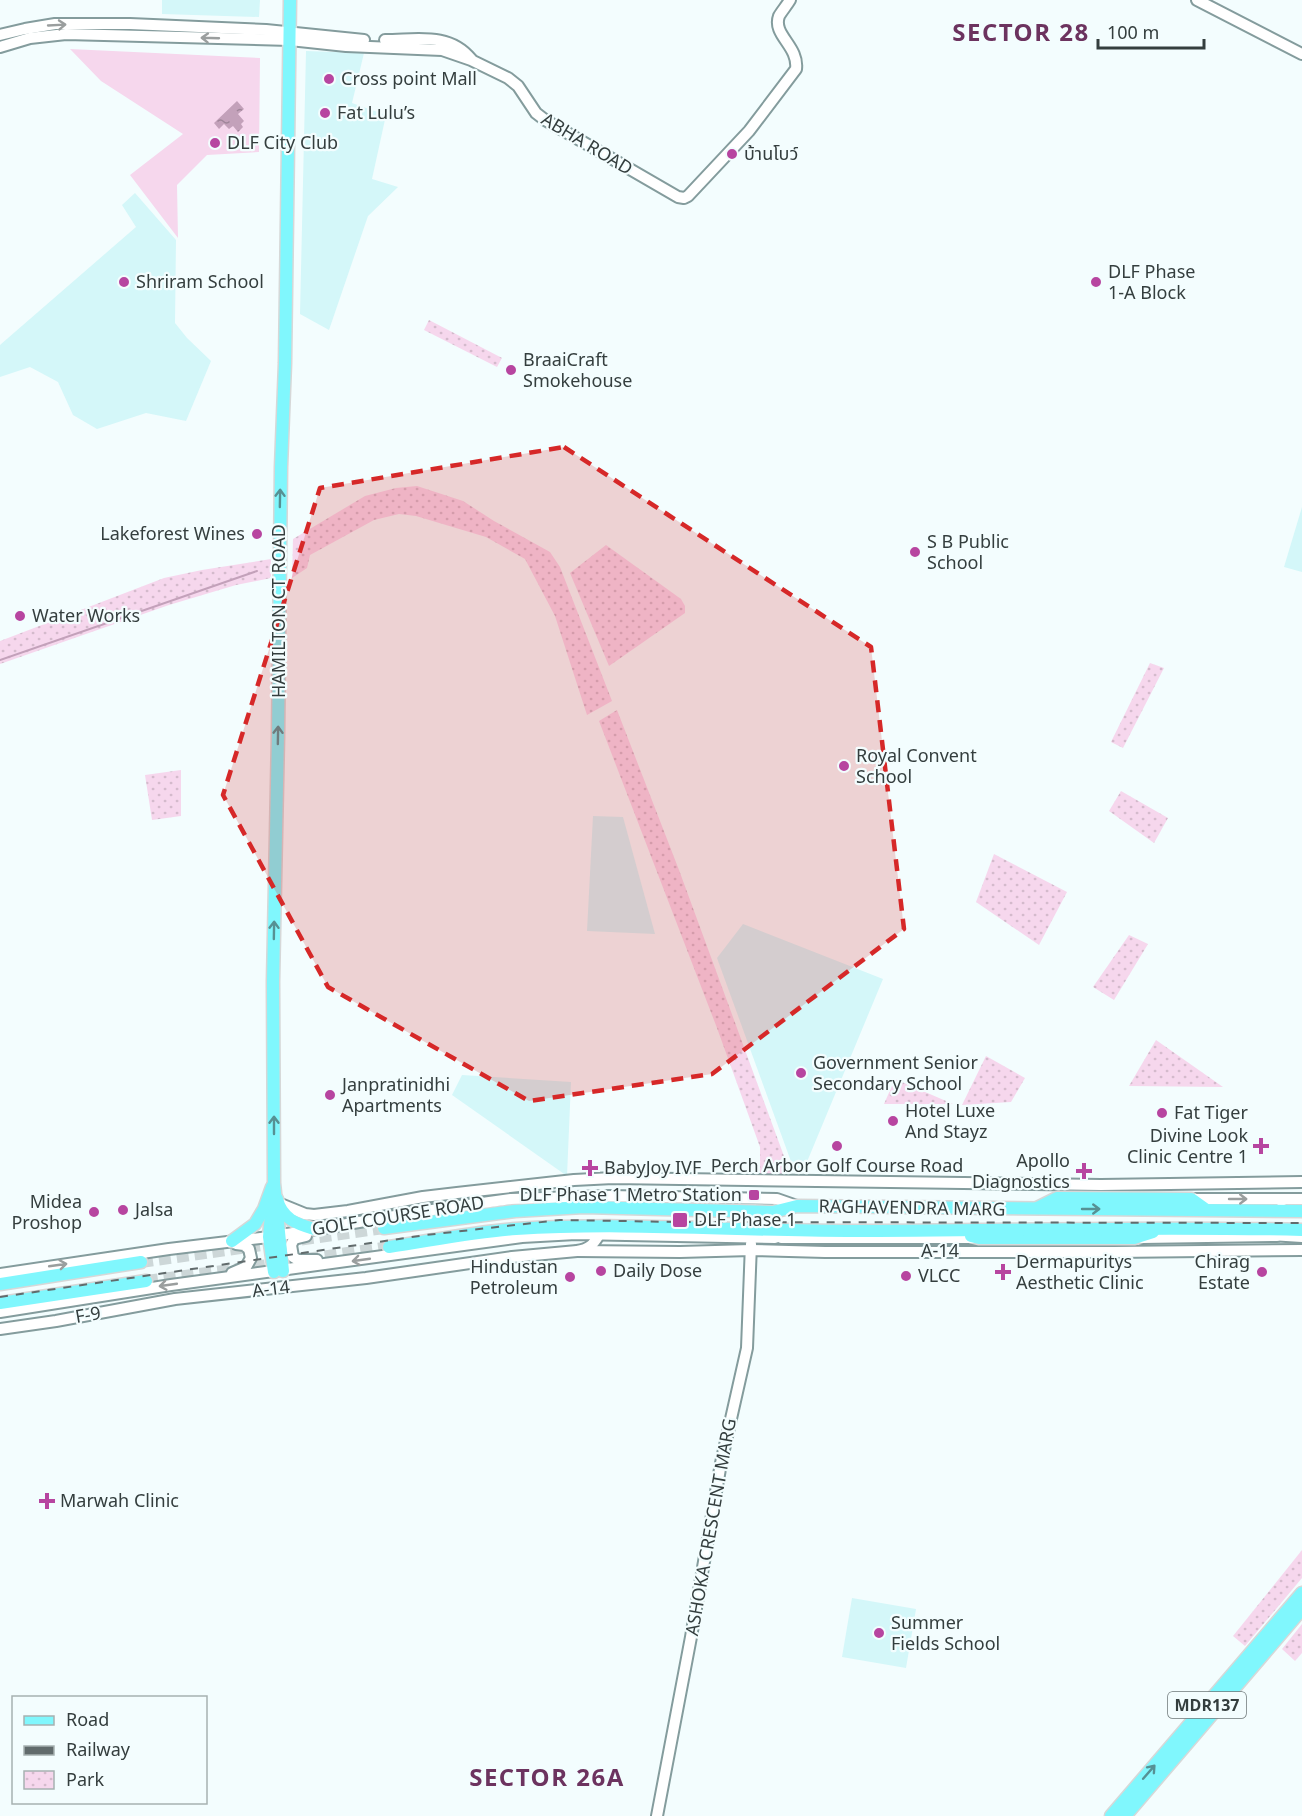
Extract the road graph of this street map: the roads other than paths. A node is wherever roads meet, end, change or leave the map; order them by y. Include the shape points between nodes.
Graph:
1 (291, 0) edge
2 (790, 0) edge
3 (1197, 0) edge
4 (0, 35) edge
5 (290, 36) junction
6 (0, 47) edge
7 (1302, 54) edge
8 (1302, 1182) edge
9 (274, 1183) junction
10 (1191, 1199) junction
11 (1285, 1199) junction
12 (1302, 1199) edge
13 (278, 1203) junction
14 (797, 1206) junction
15 (1205, 1209) junction
16 (1033, 1210) junction
17 (1261, 1210) junction
18 (1302, 1211) edge
19 (332, 1226) junction
20 (384, 1228) tunnel mouth
21 (1166, 1228) junction
22 (314, 1229) junction
23 (794, 1229) junction
24 (1242, 1229) junction
25 (952, 1230) junction
26 (1302, 1230) edge
27 (599, 1235) junction
28 (274, 1236) junction
29 (1277, 1236) junction
30 (1302, 1237) edge
31 (752, 1238) junction
32 (775, 1238) junction
33 (979, 1238) junction
34 (1134, 1238) junction
35 (227, 1242) junction
36 (389, 1247) tunnel mouth
37 (751, 1250) junction
38 (1302, 1250) edge
39 (577, 1251) junction
40 (141, 1262) tunnel mouth
41 (337, 1263) junction
42 (278, 1271) junction
43 (0, 1274) edge
44 (226, 1278) junction
45 (214, 1279) junction
46 (146, 1281) tunnel mouth
47 (0, 1284) edge
48 (132, 1291) junction
49 (188, 1298) junction
50 (175, 1299) joint
51 (0, 1303) edge
52 (154, 1303) junction
53 (0, 1312) edge
54 (0, 1329) edge
55 (1302, 1593) edge
56 (1302, 1609) edge
57 (657, 1816) edge
58 (1111, 1816) edge
59 (1125, 1816) edge

1 - 5 main road, HAMILTON CT ROAD
2 - 5 street, ABHA ROAD via 778,24 795,54 795,69 748,131 684,198 545,120 519,86 445,41
3 - 7 street
4 -> 5 street via 66,24 130,24
5 -> 6 street via 66,34 30,38
9 -> 5 main road, HAMILTON CT ROAD via 273,982
8 - 13 street via 1101,1185 613,1178 434,1196 314,1215
9 - 13 main road
9 - 28 main road, HAMILTON CT ROAD
9 - 35 main road via 255,1224
10 -> 11 street
10 - 15 main road
10 - 16 main road via 1057,1198
11 - 12 street
11 - 17 street
13 - 22 main road via 295,1223
14 - 16 main road, RAGHAVENDRA MARG
14 - 19 street, GOLF COURSE ROAD via 777,1199 511,1199
14 - 20 main road, RAGHAVENDRA MARG via 773,1212 584,1207 514,1211
16 -> 15 main road, RAGHAVENDRA MARG
15 - 17 main road, RAGHAVENDRA MARG
17 - 18 main road, RAGHAVENDRA MARG
19 - 22 street, GOLF COURSE ROAD
19 - 41 street via 328,1231 294,1239 292,1253 298,1260
21 - 24 main road, RAGHAVENDRA MARG
21 - 25 main road, RAGHAVENDRA MARG
21 - 34 main road
22 - 28 street, GOLF COURSE ROAD
23 - 25 main road, RAGHAVENDRA MARG
23 - 32 street, GOLF COURSE ROAD
23 - 36 main road, RAGHAVENDRA MARG via 514,1229
24 - 26 main road, RAGHAVENDRA MARG
24 - 29 street
25 - 33 main road
27 - 31 street, GOLF COURSE ROAD
27 - 39 street via 594,1244
27 -> 41 street, GOLF COURSE ROAD via 522,1237
28 - 35 street, GOLF COURSE ROAD
28 - 42 main road, HAMILTON CT ROAD
29 - 30 street
29 - 34 street
31 - 32 street, GOLF COURSE ROAD
31 - 37 street, ASHOKA CRESCENT MARG
32 - 33 street
33 - 34 main road
43 -> 35 street, GOLF COURSE ROAD
35 - 44 street via 226,1245 244,1245 252,1255 246,1267
37 - 38 street, A-14
37 - 39 street, A-14
37 - 57 street, ASHOKA CRESCENT MARG via 747,1348 718,1474
39 - 49 street, A-14
40 - 47 main road
41 - 42 street, GOLF COURSE ROAD
42 - 44 street, GOLF COURSE ROAD
44 - 45 street, GOLF COURSE ROAD
45 -> 48 street, GOLF COURSE ROAD
45 - 49 street
46 - 51 main road
48 - 52 street
48 - 53 street, GOLF COURSE ROAD
49 - 50 street, A-14
50 - 52 street, F-9
52 - 54 street, F-9
58 -> 55 main road, MDR137
56 - 59 main road, MDR137

